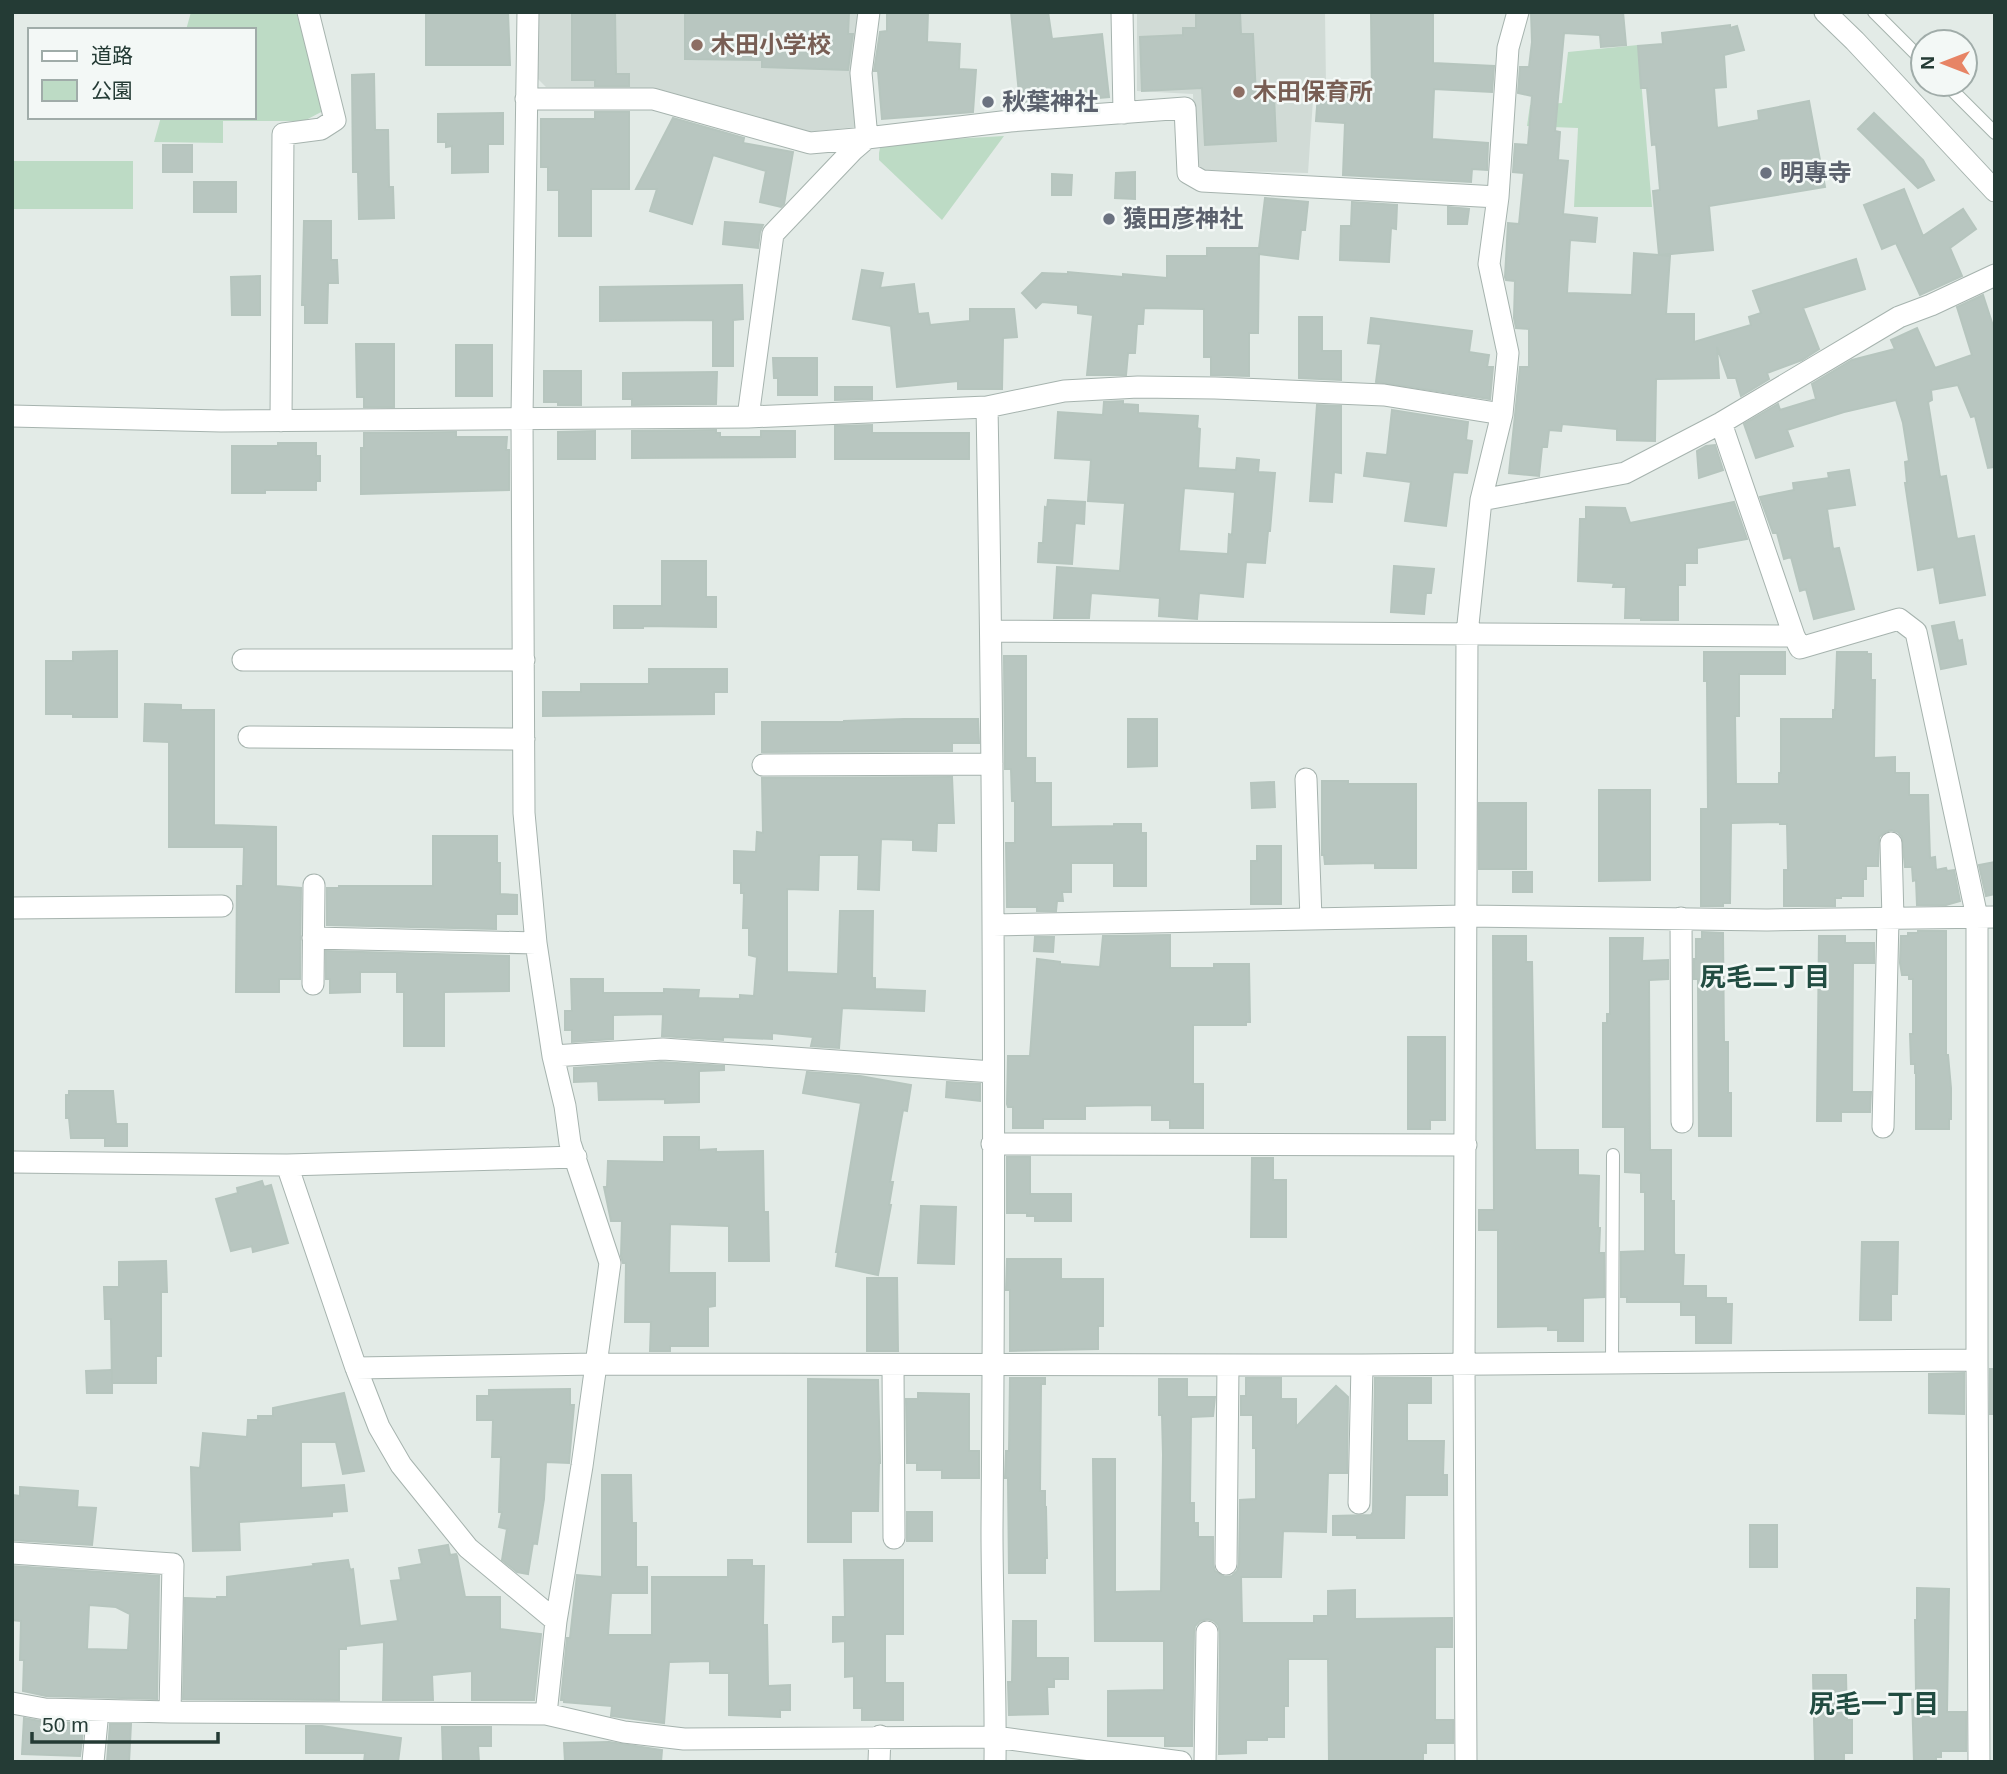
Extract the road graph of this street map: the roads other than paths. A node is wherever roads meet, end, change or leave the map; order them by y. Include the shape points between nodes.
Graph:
1 (307, 12) edge
2 (528, 12) edge
3 (869, 12) edge
4 (1122, 12) edge
5 (1518, 12) edge
6 (1825, 12) edge
7 (1874, 12) edge
8 (1909, 47) edge
9 (1959, 98) edge
10 (526, 99) junction
11 (1124, 113) junction
12 (1995, 133) edge
13 (867, 138) junction
14 (1995, 191) edge
15 (1498, 197) junction
16 (1995, 275) edge
17 (987, 407) junction
18 (1503, 414) junction
19 (12, 416) edge
20 (522, 417) junction
21 (748, 417) junction
22 (281, 421) junction
23 (1721, 423) junction
24 (1481, 500) junction
25 (991, 631) junction
26 (1467, 634) junction
27 (1794, 636) junction
28 (243, 660) dead end
29 (524, 660) junction
30 (249, 737) dead end
31 (524, 739) junction
32 (992, 764) junction
33 (763, 765) dead end
34 (1306, 779) dead end
35 (1891, 844) dead end
36 (314, 885) dead end
37 (222, 906) dead end
38 (12, 908) edge
39 (1466, 916) junction
40 (1986, 917) edge
41 (1681, 918) junction
42 (1311, 919) junction
43 (1890, 919) junction
44 (993, 925) junction
45 (313, 938) junction
46 (536, 943) junction
47 (313, 984) dead end
48 (554, 1056) junction
49 (993, 1072) junction
50 (1682, 1122) dead end
51 (1884, 1127) dead end
52 (992, 1144) junction
53 (1466, 1145) junction
54 (1613, 1155) dead end
55 (576, 1157) junction
56 (12, 1162) edge
57 (287, 1165) junction
58 (1977, 1360) junction
59 (1612, 1363) junction
60 (596, 1364) junction
61 (1228, 1365) junction
62 (1362, 1365) junction
63 (1464, 1365) junction
64 (893, 1366) junction
65 (993, 1366) junction
66 (356, 1368) junction
67 (1359, 1503) dead end
68 (894, 1538) dead end
69 (12, 1553) edge
70 (1226, 1564) dead end
71 (556, 1621) junction
72 (1207, 1632) dead end
73 (12, 1703) edge
74 (98, 1710) junction
75 (170, 1712) junction
76 (546, 1714) junction
77 (880, 1736) junction
78 (995, 1737) junction
79 (93, 1762) edge
80 (879, 1762) edge
81 (995, 1762) edge
82 (1181, 1762) edge
83 (1205, 1762) edge
84 (1466, 1762) edge
85 (1979, 1762) edge

1 - 22 street via 335,120 321,130 284,134
2 - 10 street
3 - 13 street via 861,73
4 - 11 street
5 - 15 street via 1508,48
6 - 14 street
7 - 8 lane
9 - 12 lane
10 - 13 street via 653,99 810,143
10 - 20 street
11 - 13 street
11 - 15 street via 1185,108 1188,173 1202,181
13 - 21 street via 773,234
15 - 18 street via 1489,264 1508,353
16 - 23 street via 1899,317
17 - 18 street via 1064,391 1215,388 1384,395
17 - 21 street
17 - 25 street
18 - 24 street
19 - 22 street
20 - 21 street
20 - 22 street
20 - 29 street
23 - 24 street via 1625,473
23 - 27 street
24 - 26 street
25 - 26 street
25 - 32 street
26 - 27 street
26 - 39 street
27 - 40 street via 1800,648 1899,619 1916,632
28 - 29 street
29 - 31 street
30 - 31 street
31 - 46 street via 524,813
32 - 33 street
32 - 44 street
34 - 42 street
35 - 43 street
36 - 45 street
37 - 38 street
39 - 41 street
39 - 42 street
39 - 53 street
40 - 43 street
40 - 58 street
41 - 43 street
41 - 50 street
42 - 44 street
43 - 51 street
44 - 49 street
45 - 46 street
45 - 47 street
46 - 48 street
48 - 49 street via 663,1049
48 - 55 street
49 - 52 street
52 - 53 street
52 - 65 street
53 - 63 street
54 - 59 lane
55 - 57 street
55 - 60 street via 610,1263
56 - 57 street
57 - 66 street
58 - 59 street
58 - 85 street
59 - 63 street
60 - 64 street
60 - 66 street
60 - 71 street
61 - 62 street
61 - 65 street
61 - 70 street
62 - 63 street
62 - 67 street
63 - 84 street
64 - 65 street
64 - 68 street
65 - 78 street
66 - 71 street via 379,1427 401,1465 468,1548
69 - 75 street via 173,1564
71 - 76 street
72 - 83 street
73 - 74 street
74 - 75 street
74 - 79 street
75 - 76 street
76 - 77 street via 624,1732 684,1739
77 - 78 street
77 - 80 street
78 - 81 street
78 - 82 street

